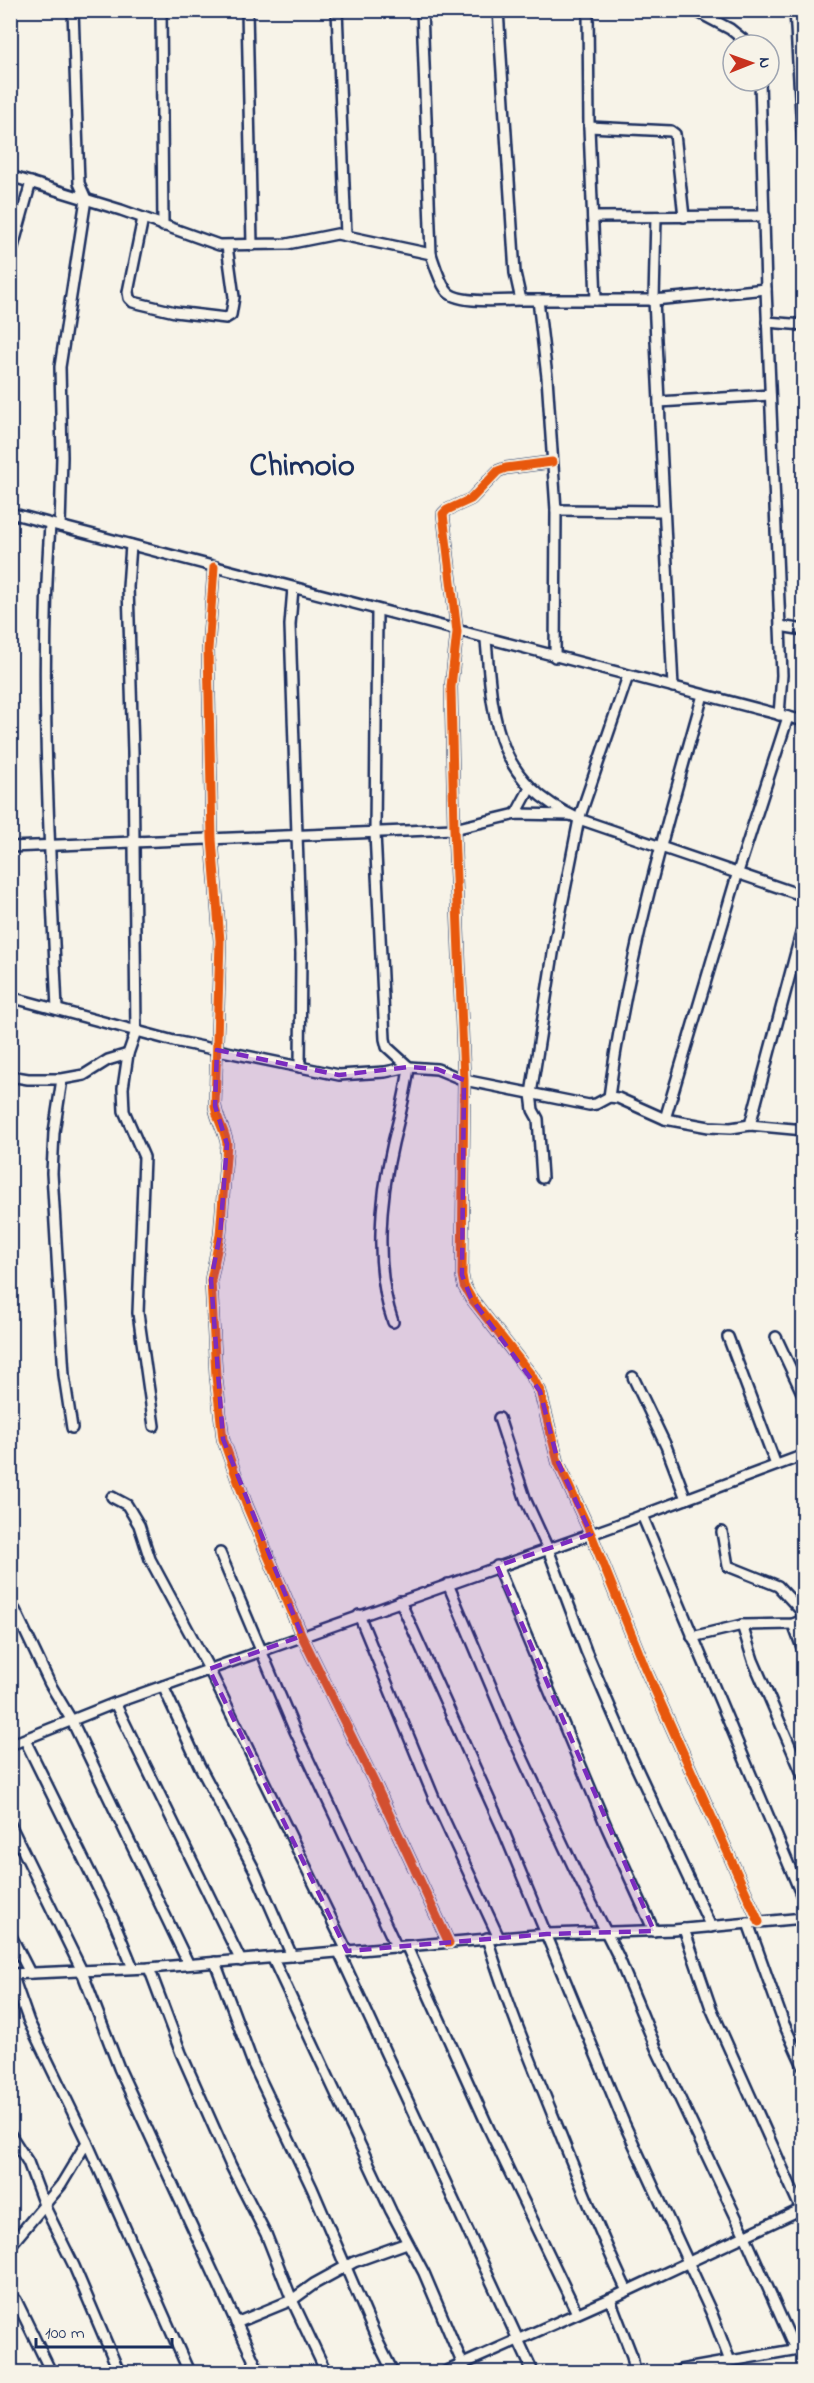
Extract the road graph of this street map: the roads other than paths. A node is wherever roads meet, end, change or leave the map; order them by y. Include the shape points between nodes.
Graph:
1 (74, 10) edge
2 (161, 10) edge
3 (248, 10) edge
4 (337, 10) edge
5 (422, 10) edge
6 (498, 10) edge
7 (588, 10) edge
8 (694, 10) edge
9 (795, 10) edge
10 (735, 33) edge
11 (760, 93) edge
12 (589, 126) junction
13 (804, 166) edge
14 (10, 176) edge
15 (31, 182) junction
16 (86, 199) junction
17 (765, 216) junction
18 (593, 217) junction
19 (684, 217) junction
20 (143, 218) junction
21 (656, 218) junction
22 (163, 226) junction
23 (346, 235) junction
24 (252, 244) junction
25 (227, 246) junction
26 (431, 254) junction
27 (10, 258) edge
28 (766, 289) junction
29 (520, 300) junction
30 (538, 300) junction
31 (596, 300) junction
32 (654, 300) junction
33 (767, 322) junction
34 (804, 325) edge
35 (770, 395) junction
36 (659, 402) junction
37 (552, 462) junction
38 (556, 510) junction
39 (664, 511) junction
40 (10, 513) edge
41 (50, 524) junction
42 (60, 526) junction
43 (131, 545) junction
44 (214, 567) junction
45 (293, 588) junction
46 (377, 611) junction
47 (780, 626) junction
48 (804, 630) edge
49 (457, 632) junction
50 (486, 640) junction
51 (555, 657) junction
52 (628, 676) junction
53 (673, 687) junction
54 (703, 695) junction
55 (783, 716) junction
56 (804, 721) edge
57 (530, 788) junction
58 (516, 814) junction
59 (574, 817) junction
60 (454, 829) junction
61 (375, 833) junction
62 (298, 834) junction
63 (212, 839) junction
64 (133, 842) junction
65 (50, 845) junction
66 (10, 847) edge
67 (660, 847) junction
68 (738, 872) junction
69 (804, 896) edge
70 (804, 922) edge
71 (10, 997) edge
72 (57, 1009) junction
73 (136, 1031) junction
74 (217, 1050) junction
75 (128, 1054) junction
76 (300, 1067) junction
77 (409, 1067) junction
78 (10, 1076) edge
79 (62, 1079) junction
80 (464, 1080) junction
81 (531, 1094) junction
82 (609, 1097) junction
83 (665, 1119) junction
84 (750, 1125) junction
85 (804, 1130) edge
86 (542, 1178) dead end
87 (393, 1322) dead end
88 (728, 1337) dead end
89 (776, 1337) dead end
90 (633, 1377) dead end
91 (804, 1397) edge
92 (498, 1418) dead end
93 (154, 1426) dead end
94 (72, 1428) dead end
95 (804, 1455) edge
96 (776, 1465) junction
97 (112, 1497) dead end
98 (686, 1498) junction
99 (642, 1515) junction
100 (722, 1532) dead end
101 (591, 1534) junction
102 (548, 1549) junction
103 (220, 1553) dead end
104 (497, 1566) junction
105 (448, 1584) junction
106 (400, 1600) junction
107 (15, 1610) dead end
108 (804, 1614) edge
109 (359, 1615) junction
110 (804, 1619) edge
111 (793, 1624) junction
112 (742, 1625) junction
113 (302, 1636) junction
114 (692, 1637) junction
115 (261, 1651) junction
116 (804, 1653) edge
117 (209, 1668) junction
118 (164, 1686) junction
119 (115, 1703) junction
120 (72, 1721) junction
121 (25, 1740) junction
122 (10, 1745) edge
123 (804, 1778) edge
124 (10, 1824) edge
125 (804, 1901) edge
126 (804, 1918) edge
127 (759, 1922) junction
128 (748, 1923) junction
129 (711, 1927) junction
130 (684, 1929) junction
131 (654, 1931) junction
132 (606, 1932) junction
133 (10, 1934) edge
134 (547, 1934) junction
135 (487, 1938) junction
136 (499, 1938) junction
137 (449, 1943) junction
138 (408, 1947) junction
139 (397, 1948) junction
140 (343, 1951) junction
141 (292, 1956) junction
142 (273, 1959) junction
143 (241, 1960) junction
144 (215, 1962) junction
145 (188, 1963) junction
146 (133, 1968) junction
147 (149, 1968) junction
148 (81, 1969) junction
149 (30, 1973) junction
150 (11, 1974) edge
151 (804, 2068) edge
152 (10, 2134) edge
153 (87, 2142) junction
154 (44, 2205) junction
155 (803, 2211) edge
156 (745, 2235) junction
157 (11, 2242) edge
158 (407, 2243) junction
159 (687, 2262) junction
160 (346, 2266) junction
161 (627, 2291) junction
162 (10, 2297) edge
163 (610, 2299) junction
164 (292, 2300) junction
165 (577, 2313) junction
166 (236, 2323) junction
167 (518, 2341) junction
168 (799, 2348) edge
169 (730, 2361) junction
170 (464, 2368) edge
171 (680, 2370) dead end
172 (51, 2373) edge
173 (119, 2373) edge
174 (189, 2373) edge
175 (259, 2373) edge
176 (326, 2373) edge
177 (393, 2373) edge
178 (445, 2373) edge
179 (532, 2373) edge
180 (635, 2373) edge

1 - 16 street via 79,183
2 - 22 street
3 - 24 street
4 - 23 street
5 - 26 street
6 - 29 street
7 - 12 street
8 - 10 street
9 - 13 street
11 - 17 street
12 - 18 street
12 - 19 street via 675,134
14 - 15 street
15 - 16 street
15 - 27 street
16 - 20 street
16 - 42 street via 60,367
17 - 19 street
17 - 28 street
18 - 21 street
18 - 31 street
19 - 21 street
20 - 22 street
20 - 25 street via 128,292 133,302 226,318 231,315 234,297
21 - 32 street
22 - 25 street
23 - 24 street via 287,244
23 - 26 street
24 - 25 street
26 - 29 street via 450,296
28 - 32 street
28 - 33 street
29 - 30 street
30 - 31 street
30 - 37 street
31 - 32 street
32 - 36 street
33 - 34 street
33 - 35 street
35 - 36 street
35 - 47 street
36 - 39 street
37 - 38 street
37 - 49 street via 498,471 471,499 442,514
38 - 39 street
38 - 51 street
39 - 53 street
40 - 41 street
41 - 42 street
41 - 65 street via 45,659
42 - 43 street
43 - 44 street
43 - 64 street via 128,587
44 - 45 street
44 - 63 street via 208,650
45 - 46 street
45 - 62 street via 290,625
46 - 49 street
46 - 61 street
47 - 48 street
47 - 55 street
49 - 50 street
49 - 60 street via 451,687
50 - 51 street
50 - 57 street via 496,725 515,771
51 - 52 street
52 - 53 street
52 - 59 street
53 - 54 street
54 - 55 street
54 - 67 street
55 - 56 street
55 - 68 street
57 - 58 street
57 - 59 street
58 - 59 street
58 - 60 street
59 - 67 street
59 - 81 street
60 - 61 street
60 - 80 street
61 - 62 street
61 - 77 street via 385,1039 391,1053
62 - 63 street
62 - 76 street
63 - 64 street
63 - 74 street via 220,941
64 - 65 street
64 - 73 street
65 - 66 street
65 - 72 street
67 - 68 street
67 - 82 street via 620,1015
68 - 69 street
68 - 83 street
70 - 84 street
71 - 72 street
72 - 73 street
73 - 74 street
73 - 75 street
74 - 76 street
74 - 113 street via 216,1117 225,1131 227,1144 220,1235 211,1280 223,1439
75 - 79 street via 108,1060 84,1075
75 - 93 street via 124,1111 144,1157 138,1313
76 - 77 street via 339,1075
77 - 80 street via 437,1069
77 - 87 street via 383,1206 382,1256 386,1300
78 - 79 street
79 - 94 street via 52,1173 64,1375
80 - 81 street
80 - 101 street via 464,1286 540,1391 558,1462
81 - 82 street via 589,1105
81 - 86 street via 538,1119
82 - 83 street
83 - 84 street via 709,1127
84 - 85 street
88 - 96 street
89 - 91 street
90 - 98 street
92 - 102 street via 526,1501
95 - 96 street
96 - 98 street
97 - 117 street via 127,1505 139,1525 150,1559
98 - 99 street
99 - 101 street
99 - 114 street
100 - 108 street via 728,1566 778,1586
101 - 102 street
101 - 127 street via 645,1668
102 - 104 street
102 - 129 street via 627,1747
103 - 115 street
104 - 105 street
104 - 131 street
105 - 106 street
105 - 132 street via 514,1740
106 - 109 street
106 - 134 street
107 - 120 street
109 - 113 street
109 - 136 street via 434,1798
110 - 111 street
111 - 112 street
111 - 116 street
112 - 114 street
112 - 123 street
113 - 115 street
113 - 137 street
114 - 125 street
115 - 117 street
115 - 139 street
117 - 118 street
117 - 140 street
118 - 119 street
118 - 141 street
119 - 120 street
119 - 143 street
120 - 121 street
120 - 145 street
121 - 122 street
121 - 146 street
124 - 148 street
126 - 127 street
127 - 128 street
128 - 129 street
128 - 151 street
129 - 130 street
130 - 131 street
130 - 155 street via 711,2008
131 - 132 street
132 - 134 street
132 - 156 street
133 - 149 street
134 - 136 street
134 - 159 street via 624,2123
135 - 136 street
135 - 137 street
135 - 161 street via 506,1998 576,2176
137 - 138 street
138 - 139 street
138 - 165 street
139 - 140 street
140 - 141 street
140 - 167 street
141 - 142 street
142 - 143 street
142 - 158 street
143 - 144 street
144 - 145 street
144 - 160 street via 254,2064
145 - 147 street
146 - 147 street
146 - 148 street
147 - 164 street via 181,2053 266,2234
148 - 149 street
148 - 166 street via 119,2068
149 - 150 street
150 - 153 street via 29,2022
152 - 154 street via 28,2162
153 - 154 street
153 - 174 street
154 - 157 street
154 - 173 street
155 - 156 street
156 - 159 street
156 - 168 street
158 - 160 street
158 - 170 street via 424,2273
159 - 161 street
159 - 169 street
160 - 164 street
160 - 177 street
161 - 163 street
162 - 172 street via 16,2300
163 - 165 street
163 - 180 street
164 - 166 street
164 - 176 street
165 - 167 street
166 - 175 street
167 - 170 street
167 - 179 street
168 - 169 street
169 - 171 street
170 - 178 street

